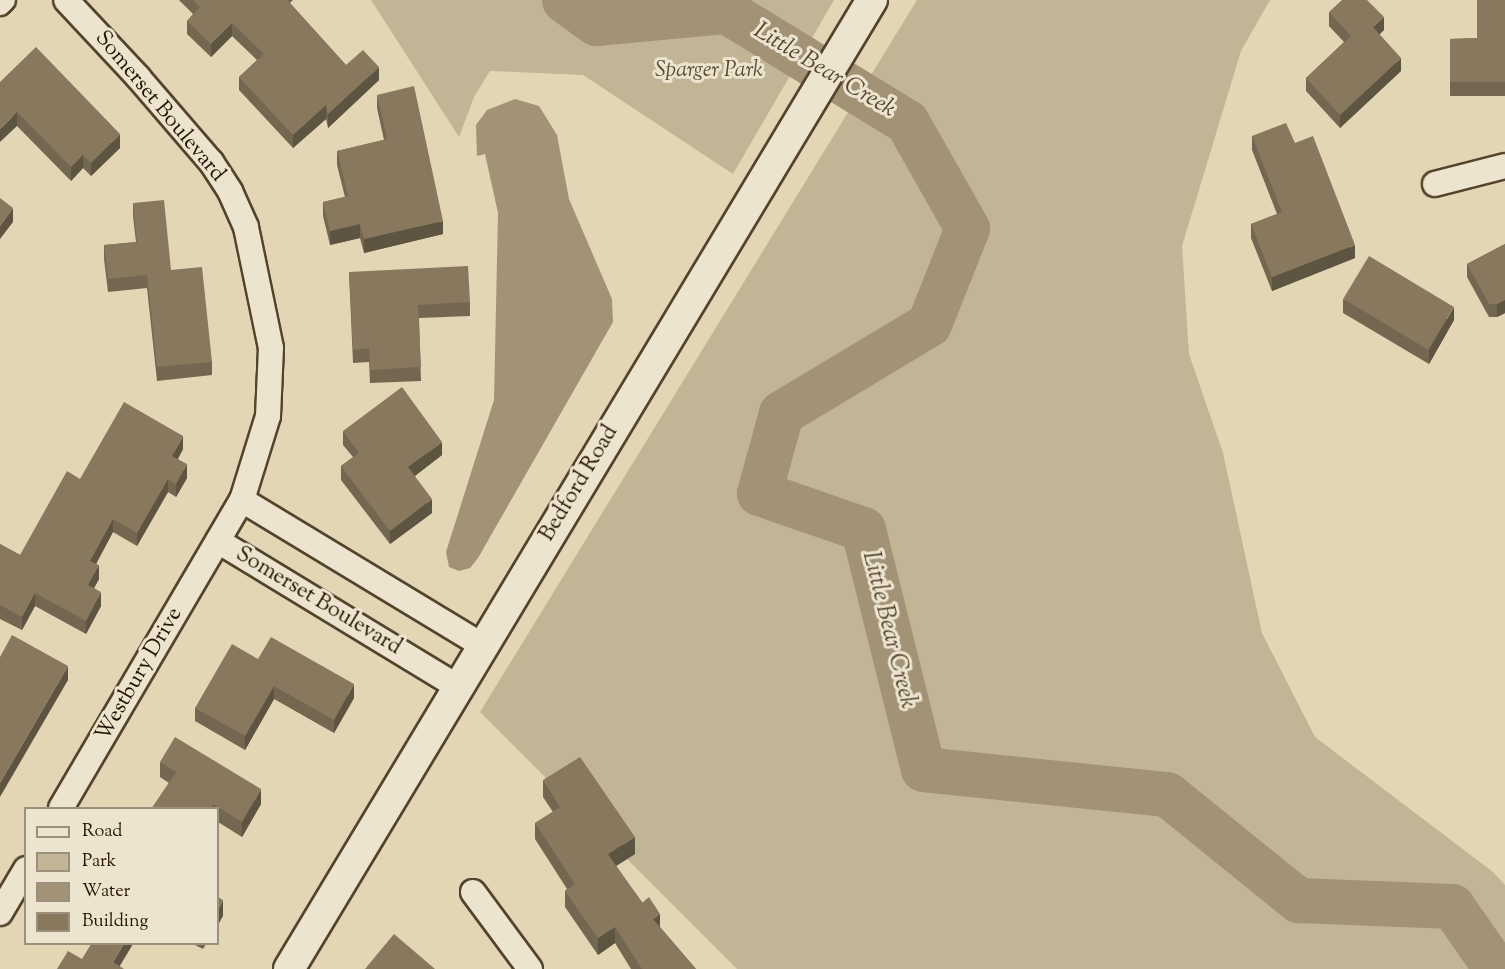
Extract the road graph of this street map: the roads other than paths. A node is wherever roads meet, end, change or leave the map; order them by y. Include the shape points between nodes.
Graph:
1 (66, 0) edge
2 (872, 0) edge
3 (1505, 166) edge
4 (1435, 184) dead end
5 (242, 500) junction
6 (218, 542) junction
7 (483, 646) junction
8 (458, 687) junction
9 (62, 807) edge
10 (24, 872) edge
11 (473, 892) dead end
12 (0, 913) edge
13 (289, 969) edge
14 (530, 969) edge

1 - 5 street, Somerset Boulevard via 211,162 246,227 271,348 268,416 262,447
2 - 7 street, Bedford Road
3 - 4 street
5 - 6 street, Somerset Boulevard
5 - 7 street
6 - 8 street, Somerset Boulevard
6 - 9 street, Westbury Drive
7 - 8 street, Bedford Road
8 - 13 street, Bedford Road
10 - 12 street
11 - 14 street

